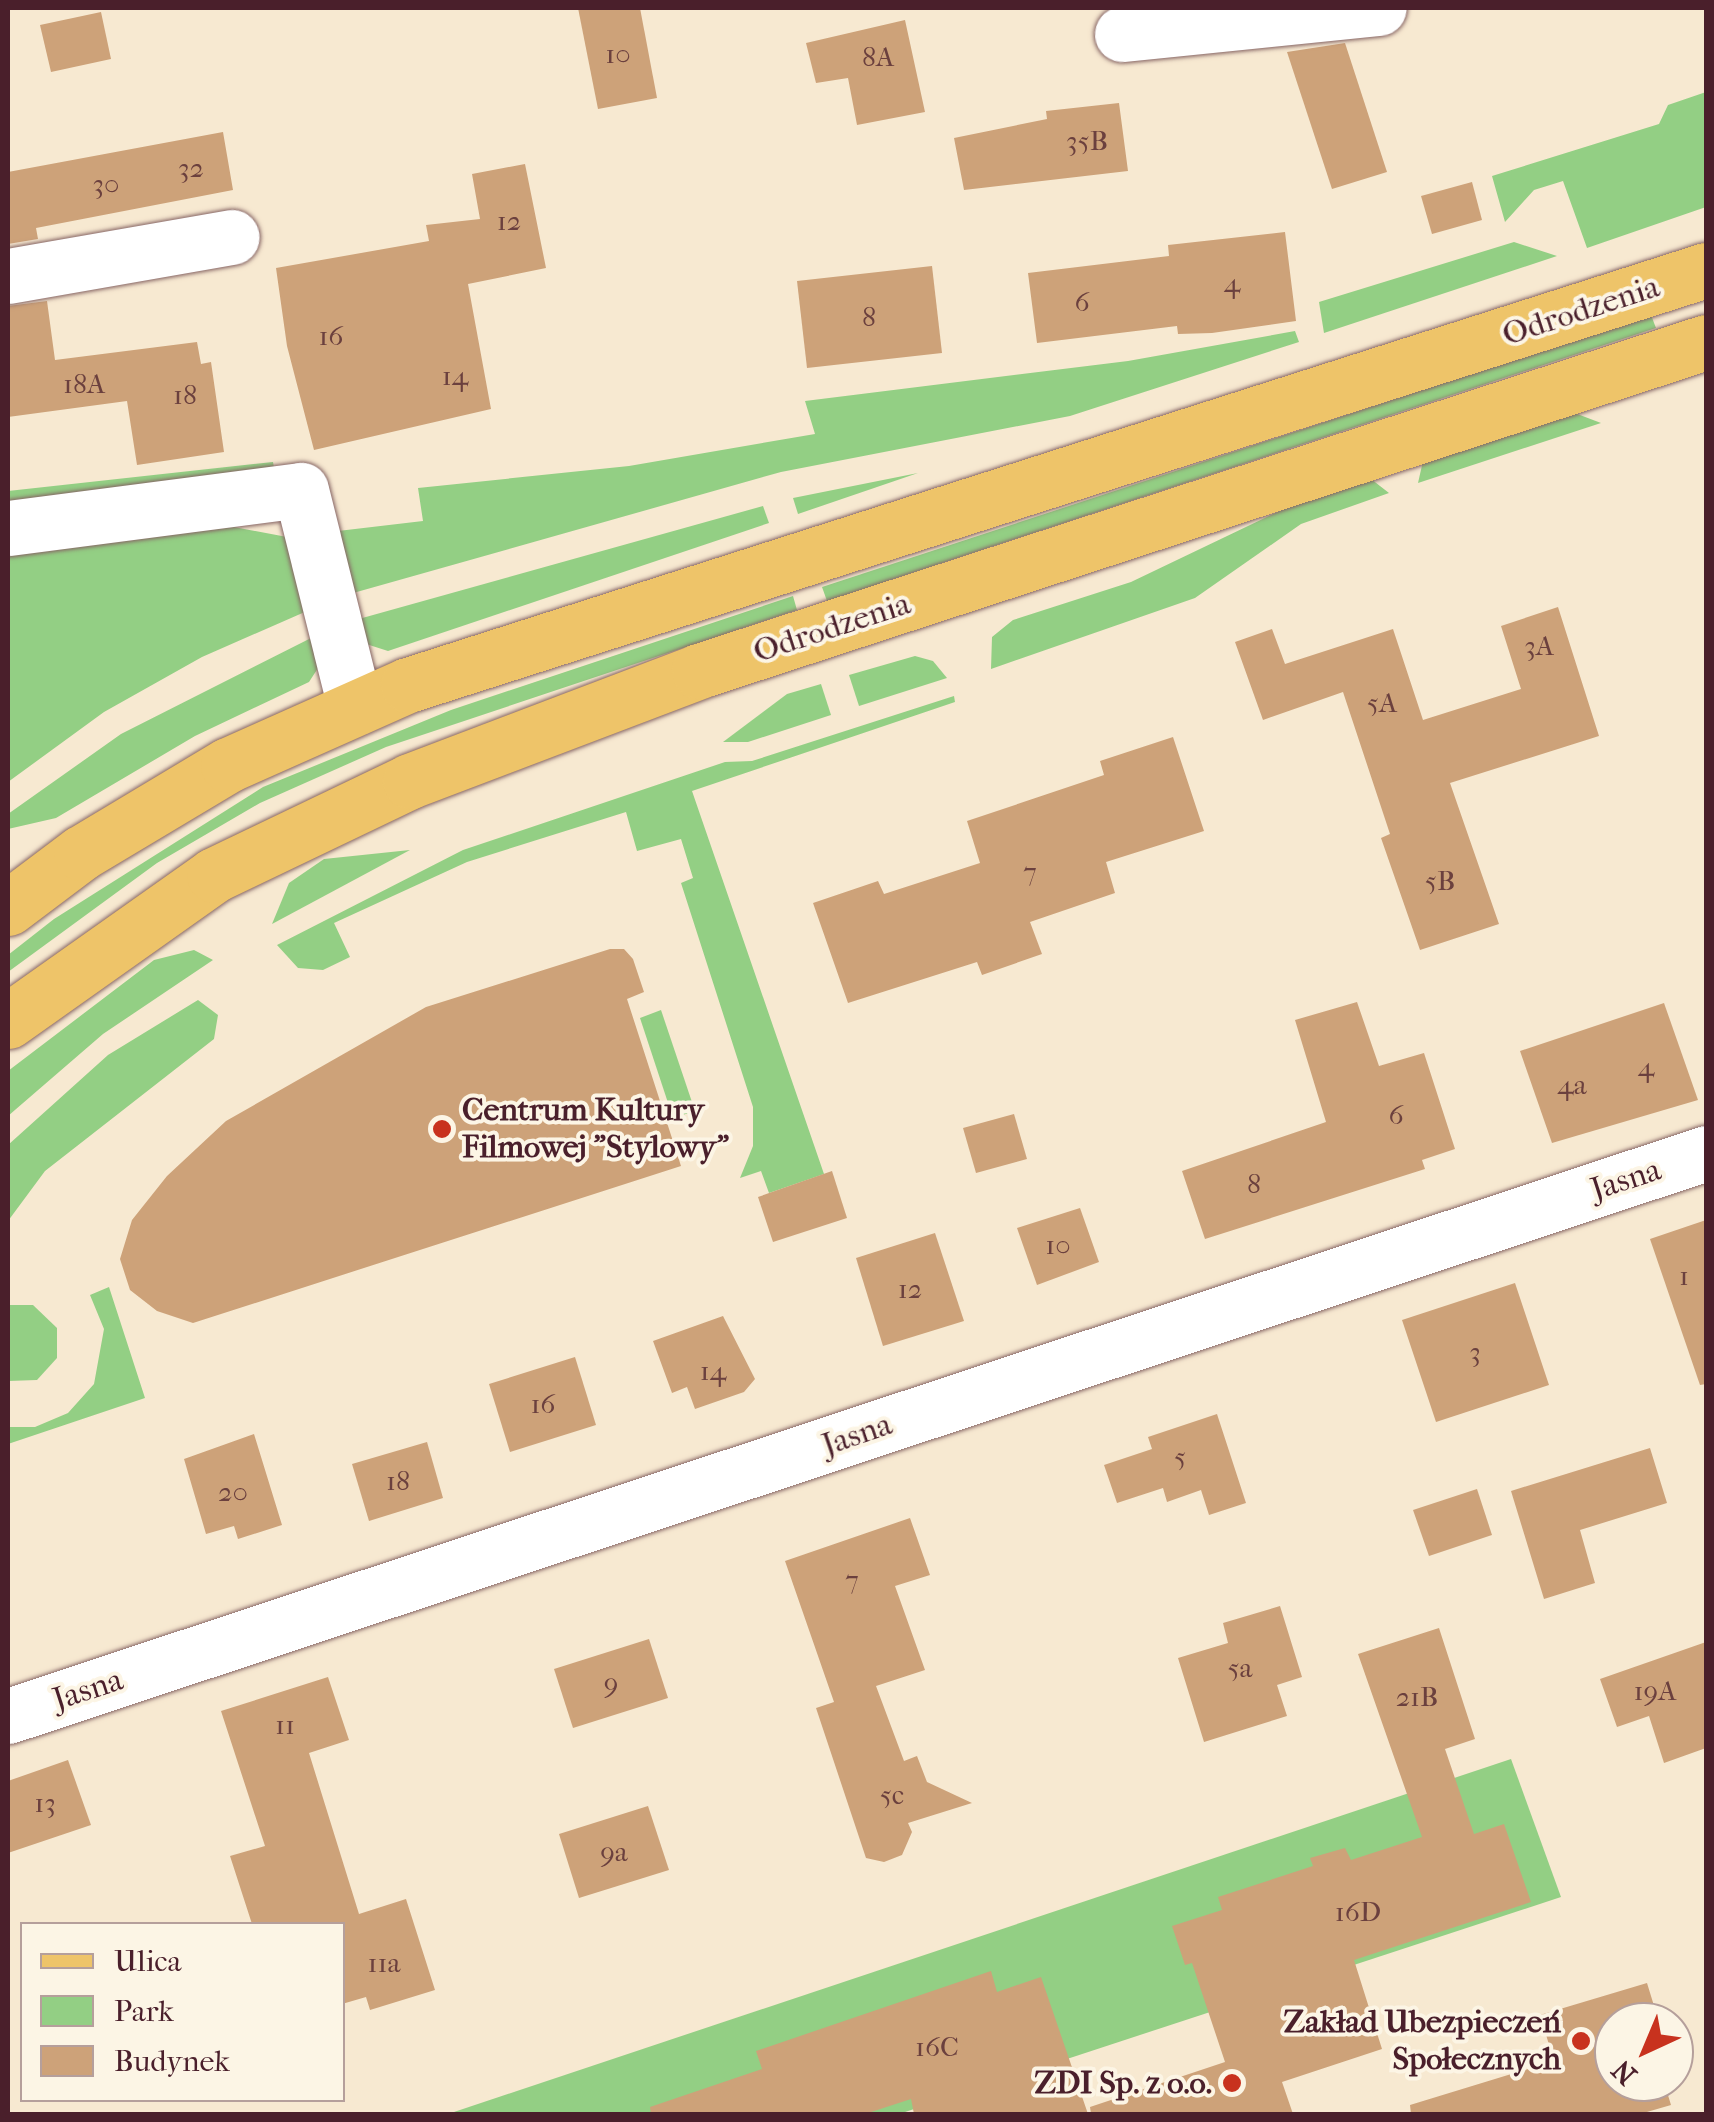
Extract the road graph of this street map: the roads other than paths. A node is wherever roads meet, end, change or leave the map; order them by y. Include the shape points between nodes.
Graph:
1 (1379, 8) edge
2 (1122, 34) dead end
3 (232, 237) dead end
4 (1706, 270) edge
5 (8, 276) edge
6 (1706, 342) edge
7 (8, 528) edge
8 (355, 706) junction
9 (8, 908) edge
10 (8, 1021) edge
11 (1706, 1153) edge
12 (8, 1716) edge

1 - 2 street
3 - 5 street
4 - 8 main road, Odrodzenia via 568,629
6 - 10 main road, Odrodzenia via 768,648 410,781 214,876
7 - 8 street via 301,490
8 - 9 main road, Odrodzenia via 179,793 81,852
11 - 12 street, Jasna

